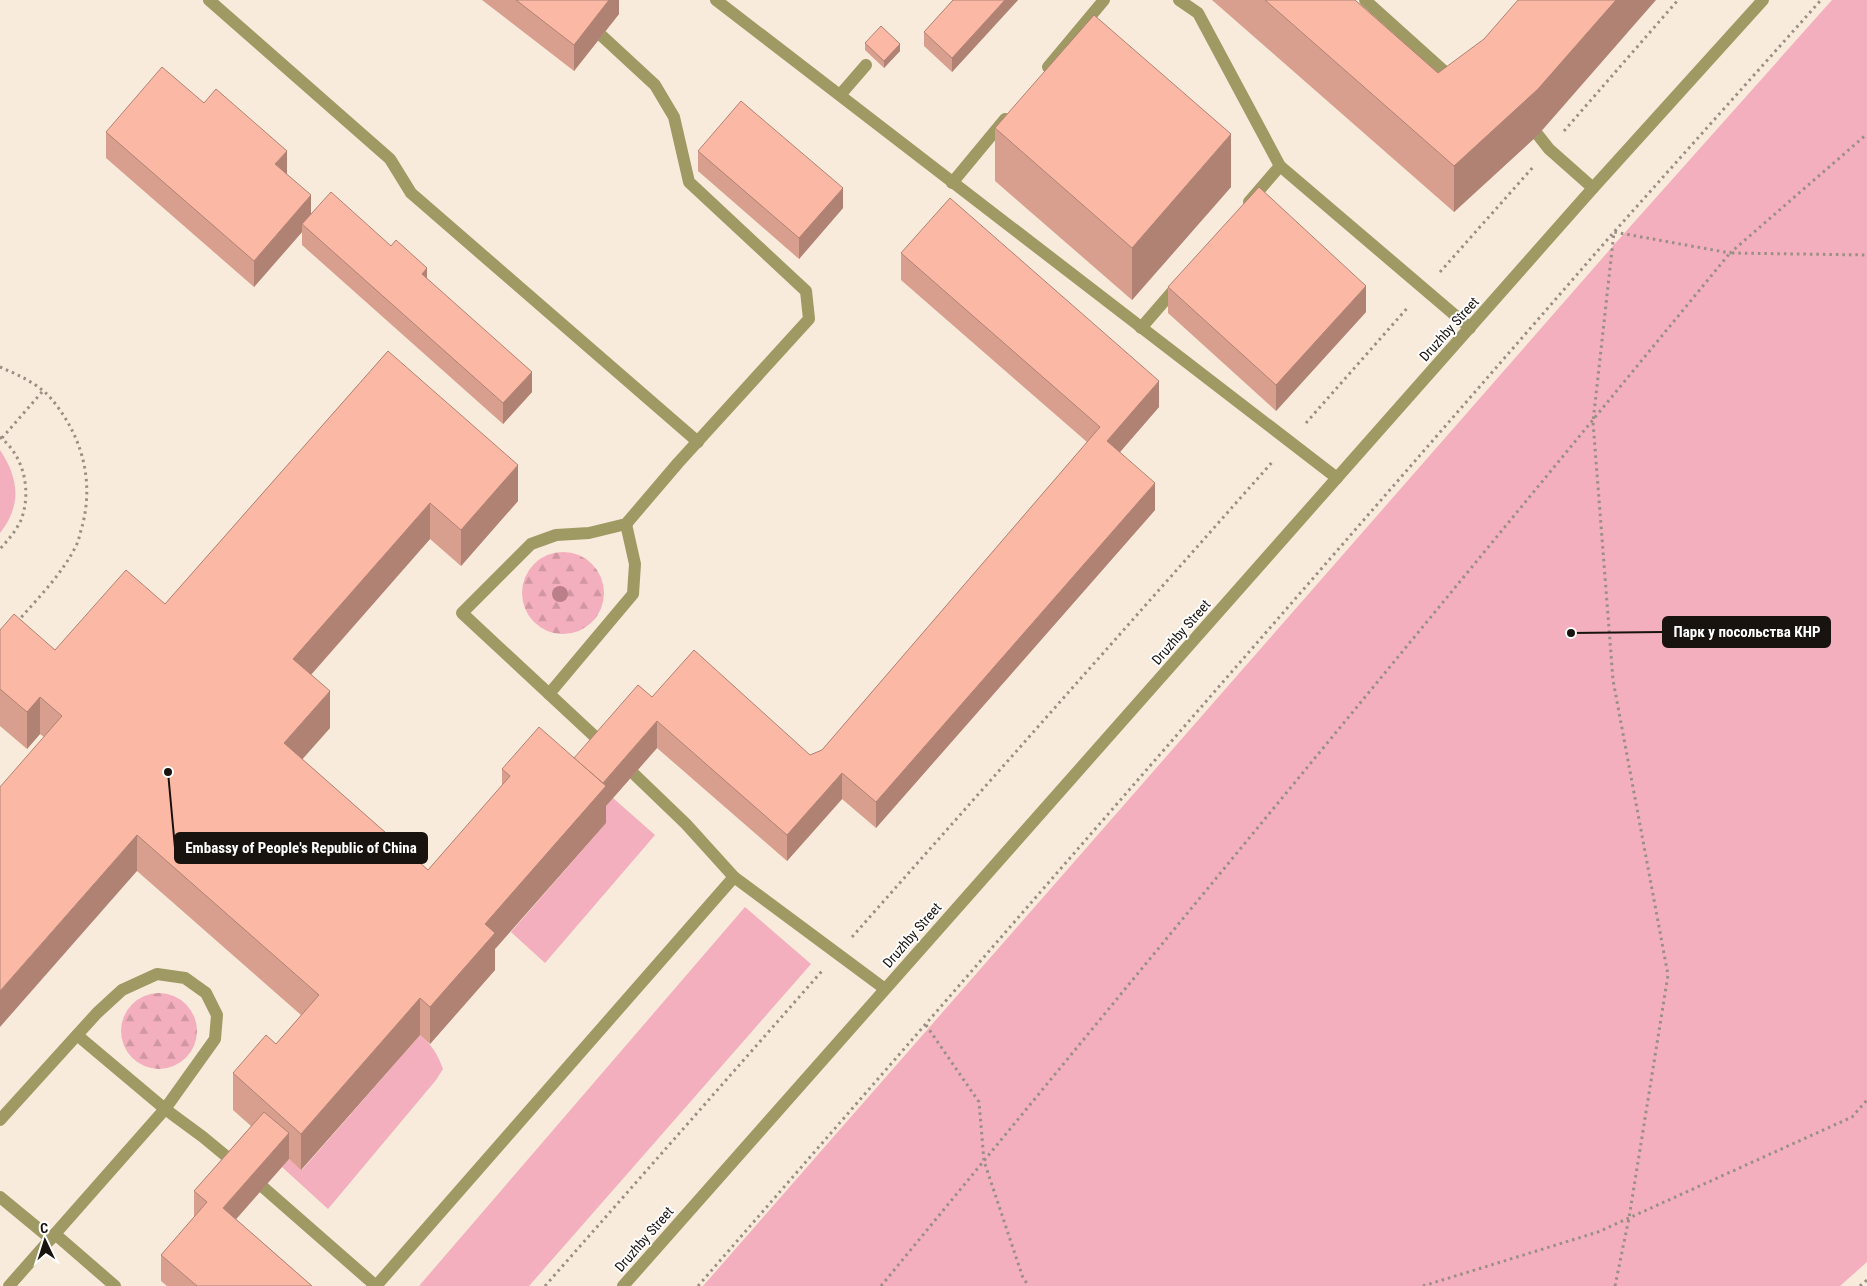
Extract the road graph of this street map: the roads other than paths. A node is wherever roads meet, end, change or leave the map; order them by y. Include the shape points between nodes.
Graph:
1 (209, 0) edge
2 (716, 0) edge
3 (1104, 0) edge
4 (1179, 0) edge
5 (1366, 0) edge
6 (1763, 0) edge
7 (602, 36) edge
8 (866, 65) dead end
9 (1040, 77) edge
10 (1466, 91) edge
11 (840, 96) junction
12 (1015, 107) edge
13 (1538, 135) edge
14 (1280, 166) junction
15 (952, 182) junction
16 (1593, 188) junction
17 (1242, 210) edge
18 (1185, 277) edge
19 (1141, 328) junction
20 (1470, 328) junction
21 (698, 442) junction
22 (1337, 478) junction
23 (626, 524) junction
24 (549, 694) junction
25 (606, 748) edge
26 (634, 774) edge
27 (734, 877) junction
28 (885, 989) junction
29 (77, 1035) junction
30 (165, 1109) junction
31 (0, 1120) edge
32 (239, 1167) edge
33 (264, 1188) edge
34 (0, 1197) edge
35 (53, 1236) junction
36 (9, 1286) edge
37 (114, 1286) edge
38 (376, 1286) edge
39 (623, 1286) edge

1 - 21 street via 390,159 411,193
2 - 11 street
3 - 9 street
4 - 14 street via 1198,13
5 - 10 street
6 - 16 street, Druzhby Street
7 - 21 street via 655,85 674,117 689,182 806,291 810,319
8 - 11 street
11 - 15 street
12 - 15 street
13 - 16 street
14 - 17 street
14 - 20 street
15 - 19 street
16 - 20 street, Druzhby Street
18 - 19 street
19 - 22 street
20 - 22 street, Druzhby Street
21 - 23 street
22 - 28 street, Druzhby Street
23 - 24 street via 635,564 633,594
23 - 24 street via 589,533 556,535 531,544 462,613
24 - 25 street
26 - 27 street
27 - 28 street
27 - 38 street
28 - 39 street, Druzhby Street
29 - 30 street
29 - 30 street via 122,990 157,974 184,978 206,993 217,1015 215,1039
29 - 31 street
30 - 32 street
30 - 35 street
33 - 38 street
34 - 35 street
35 - 36 street
35 - 37 street

